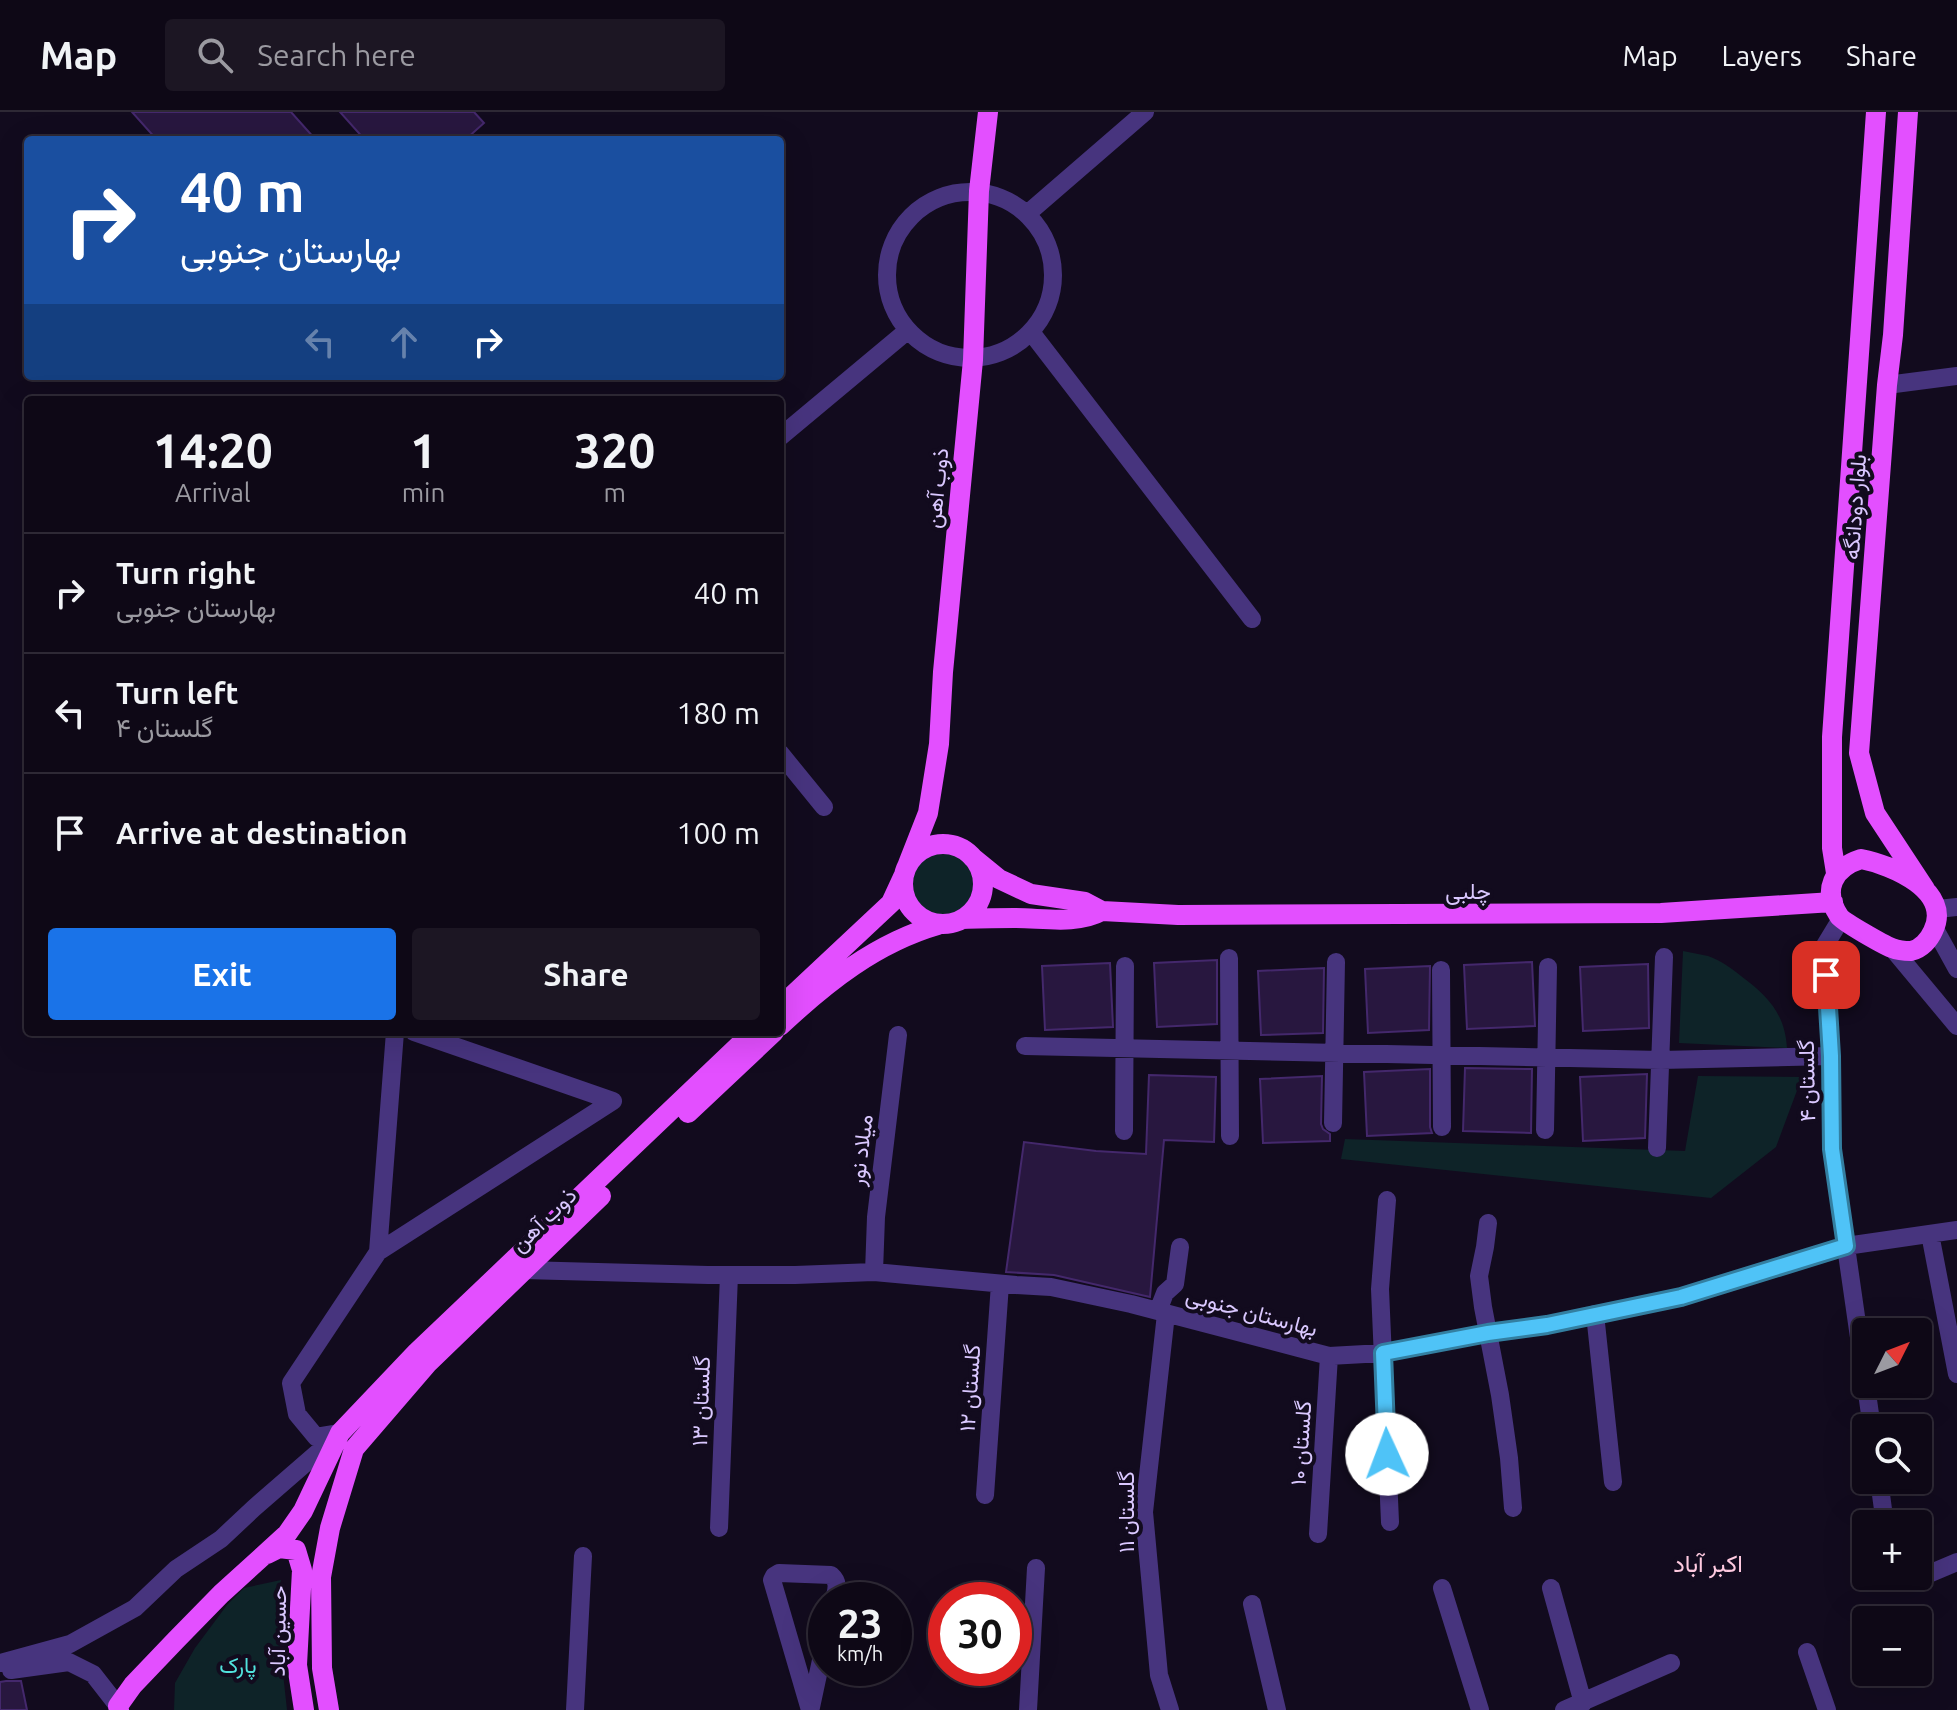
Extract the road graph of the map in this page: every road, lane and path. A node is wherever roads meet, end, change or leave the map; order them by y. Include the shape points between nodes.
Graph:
1 (988, 112) edge
2 (1145, 112) edge
3 (1876, 112) edge
4 (1908, 112) edge
5 (979, 191) junction
6 (1027, 214) junction
7 (907, 331) junction
8 (1031, 332) junction
9 (973, 360) junction
10 (1957, 376) edge
11 (1887, 385) junction
12 (1857, 388) junction
13 (784, 434) edge
14 (1252, 619) dead end
15 (784, 758) edge
16 (824, 807) dead end
17 (972, 857) junction
18 (906, 869) junction
19 (1836, 873) junction
20 (1925, 889) junction
21 (1102, 911) junction
22 (1837, 911) junction
23 (1943, 915) edge
24 (963, 919) junction
25 (938, 925) junction
26 (1892, 948) junction
27 (1664, 957) dead end
28 (1229, 958) dead end
29 (1336, 962) dead end
30 (1125, 966) dead end
31 (1548, 967) dead end
32 (1957, 969) edge
33 (1441, 970) dead end
34 (784, 1003) edge
35 (784, 1022) edge
36 (1957, 1026) edge
37 (898, 1035) dead end
38 (395, 1036) edge
39 (426, 1036) edge
40 (749, 1036) edge
41 (770, 1036) edge
42 (1025, 1046) dead end
43 (1125, 1048) junction
44 (1230, 1051) junction
45 (1335, 1053) junction
46 (1440, 1055) junction
47 (1831, 1056) junction
48 (1547, 1057) junction
49 (1661, 1060) junction
50 (1333, 1123) dead end
51 (1442, 1127) dead end
52 (1545, 1130) dead end
53 (1124, 1131) dead end
54 (1230, 1136) dead end
55 (1657, 1148) dead end
56 (1387, 1200) dead end
57 (1488, 1223) dead end
58 (1957, 1230) edge
59 (1930, 1234) junction
60 (1846, 1246) junction
61 (1180, 1247) dead end
62 (378, 1252) junction
63 (519, 1265) junction
64 (874, 1272) junction
65 (729, 1275) junction
66 (1000, 1284) junction
67 (1162, 1312) junction
68 (1595, 1314) junction
69 (1488, 1333) junction
70 (1383, 1353) junction
71 (1329, 1356) junction
72 (1957, 1374) edge
73 (1870, 1414) edge
74 (340, 1433) junction
75 (354, 1449) joint
76 (1613, 1482) dead end
77 (985, 1495) dead end
78 (1513, 1508) dead end
79 (1390, 1522) dead end
80 (719, 1528) dead end
81 (1318, 1534) dead end
82 (583, 1556) dead end
83 (260, 1558) junction
84 (1957, 1562) edge
85 (1036, 1568) dead end
86 (1932, 1573) edge
87 (836, 1582) edge
88 (1442, 1588) dead end
89 (1551, 1588) dead end
90 (1252, 1604) dead end
91 (1807, 1652) dead end
92 (0, 1663) edge
93 (1671, 1663) dead end
94 (0, 1672) edge
95 (815, 1686) edge
96 (1583, 1703) junction
97 (118, 1708) edge
98 (304, 1710) edge
99 (329, 1710) edge
100 (575, 1710) edge
101 (810, 1710) edge
102 (1028, 1710) edge
103 (1170, 1710) edge
104 (1277, 1710) edge
105 (1480, 1710) edge
106 (1564, 1710) edge
107 (1827, 1710) edge

1 - 5 main road, ذوب آهن
2 - 6 street
3 - 12 main road, بلوار دودانگه
4 - 11 main road, بلوار دودانگه
5 - 6 street via 1004,198
5 - 7 street via 950,193 925,204 905,221 891,245 889,297
5 - 9 main road, ذوب آهن
6 - 8 street via 1044,237 1053,264 1051,293
7 - 9 street via 943,354
7 - 13 street
8 - 9 street via 998,353
8 - 14 street
9 - 18 main road, ذوب آهن via 939,744 928,813
10 - 11 street
11 - 12 main road
11 - 20 main road, بلوار دودانگه via 1859,753 1875,813
12 - 19 main road, بلوار دودانگه via 1832,737
15 - 16 street
17 - 18 main road via 940,844 917,854
17 - 21 main road via 999,879 1031,894 1085,902
17 - 24 main road via 982,890
18 - 25 main road via 903,885 910,907
18 - 34 main road, ذوب آهن via 891,903
19 - 20 main road via 1846,863 1874,861
19 - 22 main road via 1831,891
20 - 23 main road
21 - 22 main road, چلبی
21 - 24 main road via 1073,919
22 - 26 main road
22 - 47 street, گلستان ۴ via 1824,947
23 - 26 main road via 1920,948
23 - 32 street
24 - 25 main road
25 - 35 main road via 914,932 846,969
26 - 36 street
27 - 49 street
28 - 44 street
29 - 45 street
30 - 43 street
31 - 48 street
33 - 46 street
37 - 64 street, میلاد نور
38 - 62 street
39 - 62 street via 613,1101
40 - 63 main road, ذوب آهن
41 - 63 main road, ذوب آهن
42 - 43 street
43 - 44 street
43 - 53 street
44 - 45 street
44 - 54 street
45 - 46 street
45 - 50 street
46 - 48 street
46 - 51 street
47 - 49 street
47 - 60 street, گلستان ۴ via 1832,1149
48 - 49 street
48 - 52 street
49 - 55 street
56 - 70 street via 1380,1289
57 - 69 street via 1479,1276
58 - 59 street, بهارستان جنوبی
59 - 60 street, بهارستان جنوبی
59 - 72 street
60 - 68 street, بهارستان جنوبی via 1681,1297
60 - 73 street, گلستان ۴
61 - 67 street via 1175,1284 1165,1293
62 - 74 street via 291,1383 297,1414 316,1437
63 - 65 street, بهارستان جنوبی
63 - 74 main road, ذوب آهن via 417,1352
63 - 75 main road, ذوب آهن
64 - 65 street, بهارستان جنوبی
64 - 66 street, بهارستان جنوبی
65 - 80 street, گلستان ۱۳
66 - 67 street, بهارستان جنوبی via 1051,1287
66 - 77 street, گلستان ۱۲
67 - 71 street, بهارستان جنوبی
67 - 103 street, گلستان ۱۱ via 1144,1512 1159,1675
68 - 69 street, بهارستان جنوبی
68 - 76 street
69 - 70 street, بهارستان جنوبی
69 - 78 street
70 - 71 street, بهارستان جنوبی
70 - 79 street
71 - 81 street, گلستان ۱۰
74 - 83 main road, حسین آباد via 303,1511
74 - 92 street via 135,1608 70,1644
75 - 99 main road, حسین آباد via 321,1577 322,1668
82 - 100 street
83 - 97 main road via 133,1685
83 - 98 main road, حسین آباد via 279,1548 296,1550 302,1570 297,1665
84 - 86 street
85 - 102 street
87 - 101 street via 831,1575 779,1573 772,1580
88 - 105 street
89 - 96 street
90 - 104 street
91 - 107 street
93 - 96 street
94 - 97 street via 69,1662 93,1674
95 - 101 street
96 - 106 street

